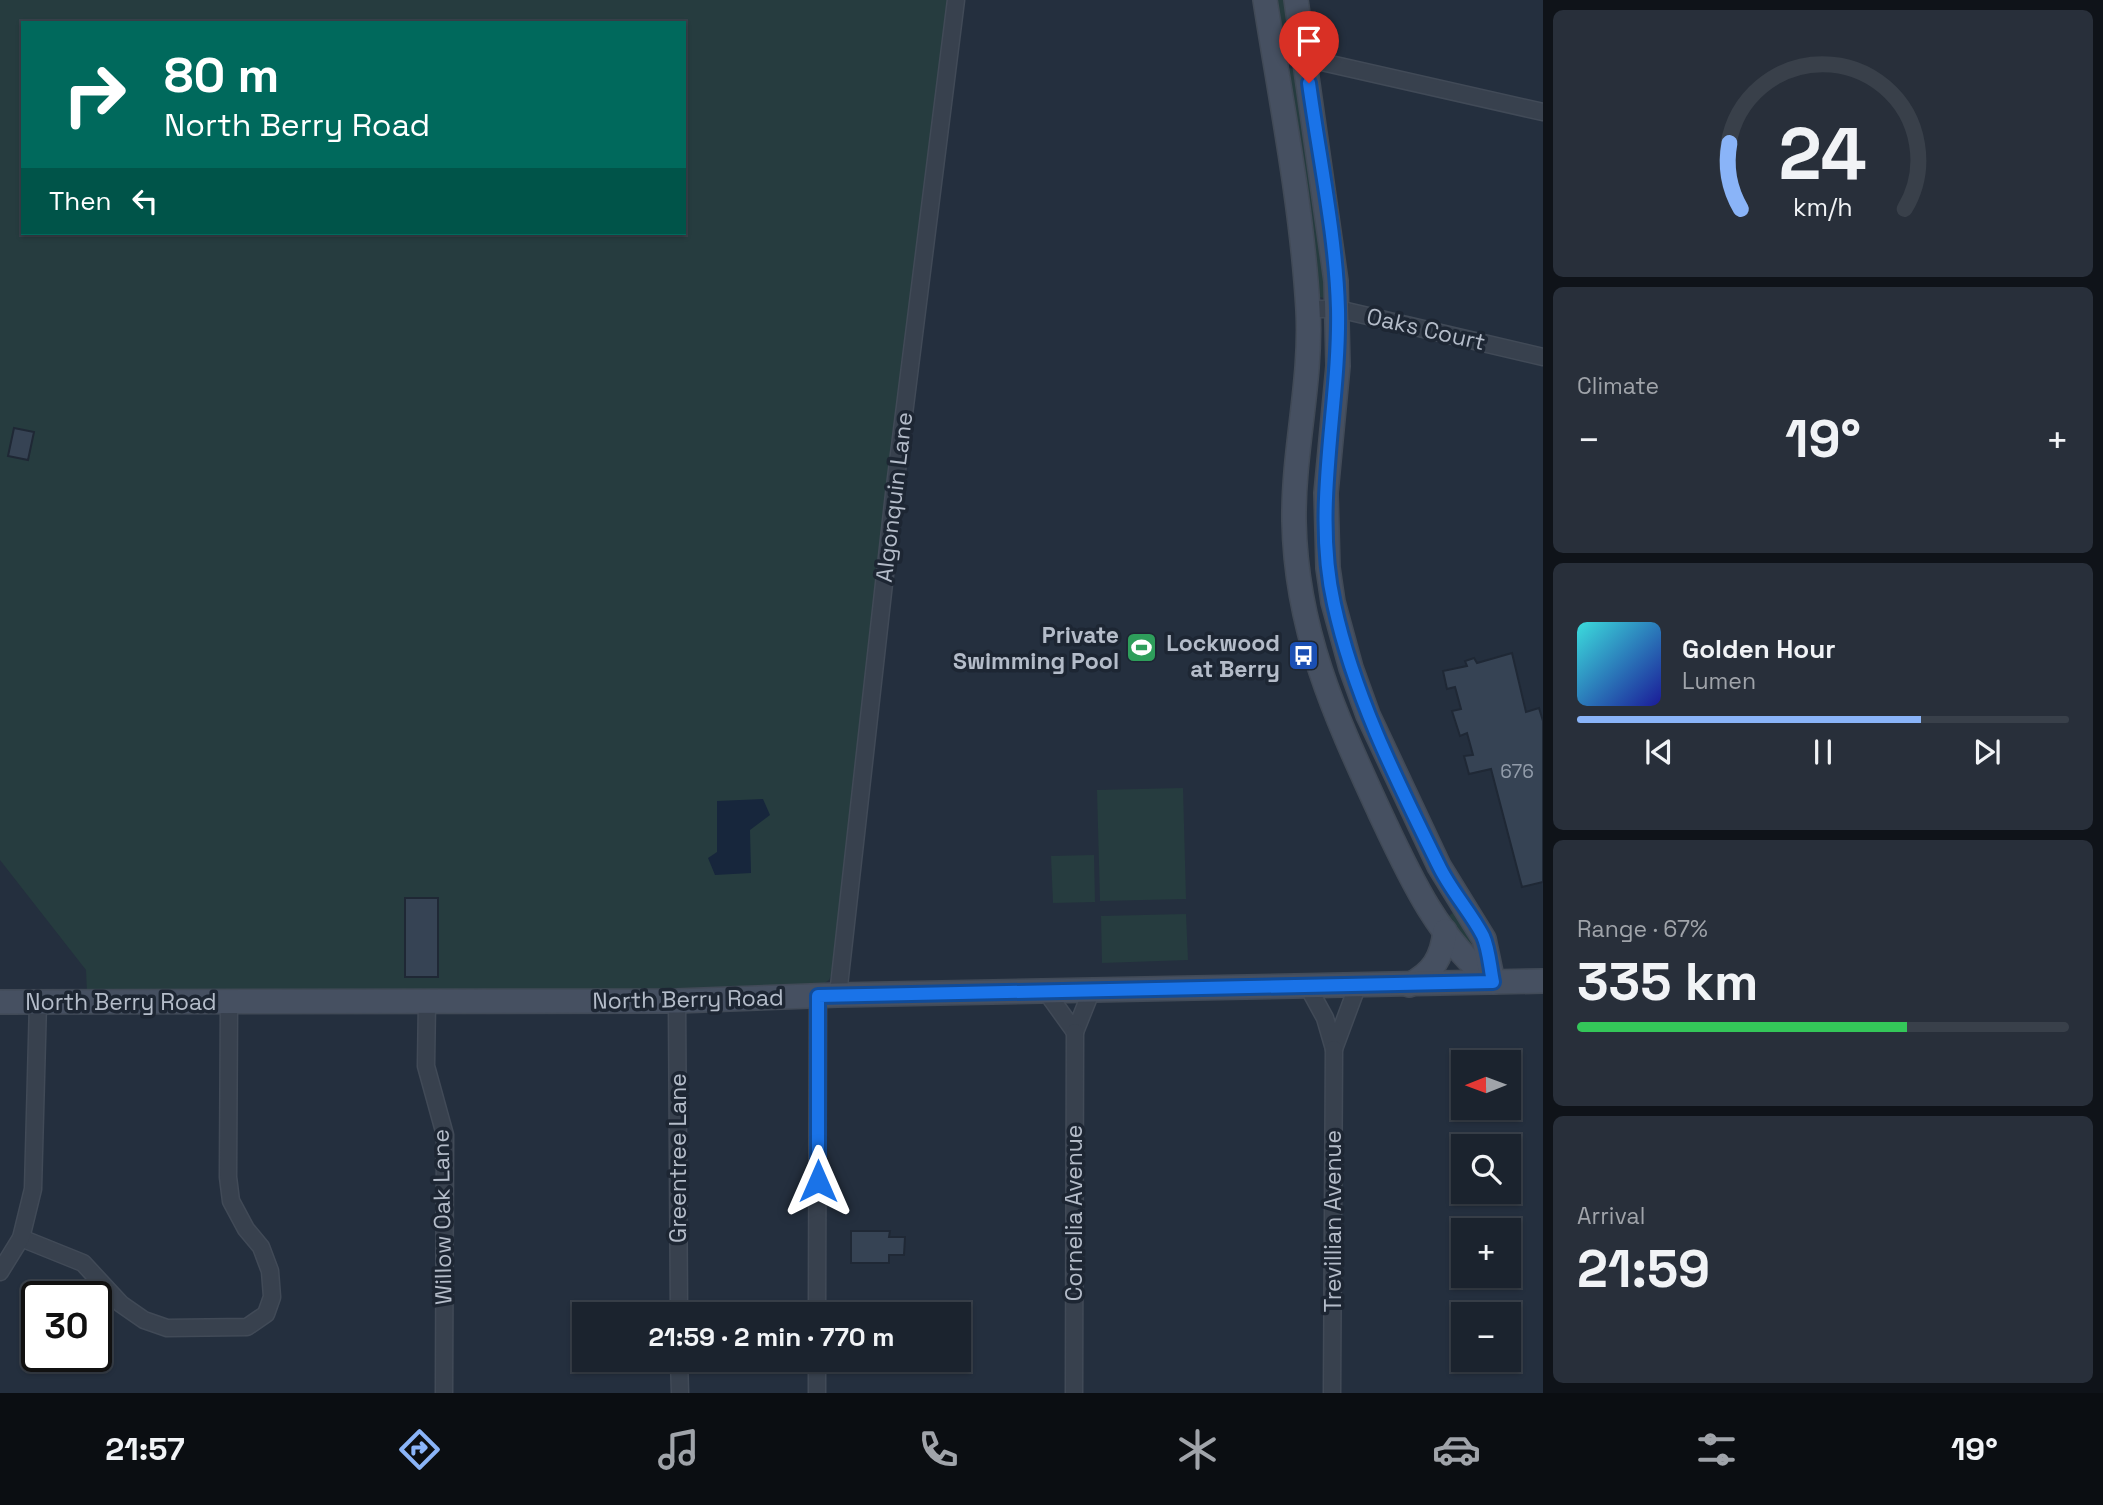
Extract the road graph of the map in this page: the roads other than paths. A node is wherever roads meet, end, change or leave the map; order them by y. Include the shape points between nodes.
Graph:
1 (956, 0) edge
2 (1265, 0) edge
3 (1296, 0) edge
4 (1273, 51) junction
5 (1305, 58) junction
6 (1543, 112) edge
7 (1308, 309) junction
8 (1338, 309) junction
9 (1543, 357) edge
10 (1351, 668) junction
11 (1321, 678) junction
12 (1412, 808) junction
13 (1384, 820) junction
14 (1445, 932) junction
15 (1543, 981) edge
16 (1493, 982) junction
17 (1409, 985) junction
18 (1308, 987) junction
19 (1357, 987) junction
20 (1091, 992) junction
21 (1047, 993) junction
22 (828, 995) junction
23 (426, 1001) junction
24 (677, 1001) junction
25 (0, 1002) edge
26 (38, 1002) junction
27 (229, 1002) junction
28 (1075, 1032) junction
29 (1334, 1049) junction
30 (21, 1238) junction
31 (0, 1272) edge
32 (679, 1302) edge
33 (817, 1302) edge
34 (679, 1372) edge
35 (817, 1372) edge
36 (444, 1393) edge
37 (680, 1393) edge
38 (817, 1393) edge
39 (1074, 1393) edge
40 (1332, 1393) edge

1 - 22 street, Algonquin Lane
2 - 4 main road
3 - 5 main road
4 - 5 street
4 - 7 main road
5 - 6 street
5 - 8 main road
7 - 8 street, Oaks Court
7 - 11 main road via 1294,522 1304,615
8 - 9 street, Oaks Court
8 - 10 main road via 1326,538 1333,602
10 - 11 main road
10 - 12 main road
11 - 13 main road
12 - 13 main road
12 - 16 main road via 1439,866 1484,939
13 - 14 main road
14 - 16 main road via 1466,961
14 - 17 main road via 1436,966
15 - 16 main road, North Berry Road
16 - 17 main road, North Berry Road
17 - 19 main road, North Berry Road
18 - 19 main road, North Berry Road
18 - 20 main road, North Berry Road
18 - 29 street, Trevillian Avenue via 1325,1018
19 - 29 street, Trevillian Avenue
20 - 21 main road, North Berry Road
20 - 28 street, Cornelia Avenue
21 - 22 main road, North Berry Road
21 - 28 street
22 - 24 main road, North Berry Road
22 - 33 street, Algonquin Lane
23 - 24 main road, North Berry Road
23 - 27 main road, North Berry Road
23 - 36 street, Willow Oak Lane via 426,1066 445,1135
24 - 32 street, Greentree Lane
25 - 26 main road, North Berry Road
26 - 27 main road, North Berry Road
26 - 30 street via 33,1189
27 - 30 street via 228,1177 231,1201 270,1270 272,1297 266,1314 247,1327 167,1328 144,1320 121,1304 83,1263
28 - 39 street, Cornelia Avenue
29 - 40 street, Trevillian Avenue
30 - 31 street
34 - 37 street
35 - 38 street

